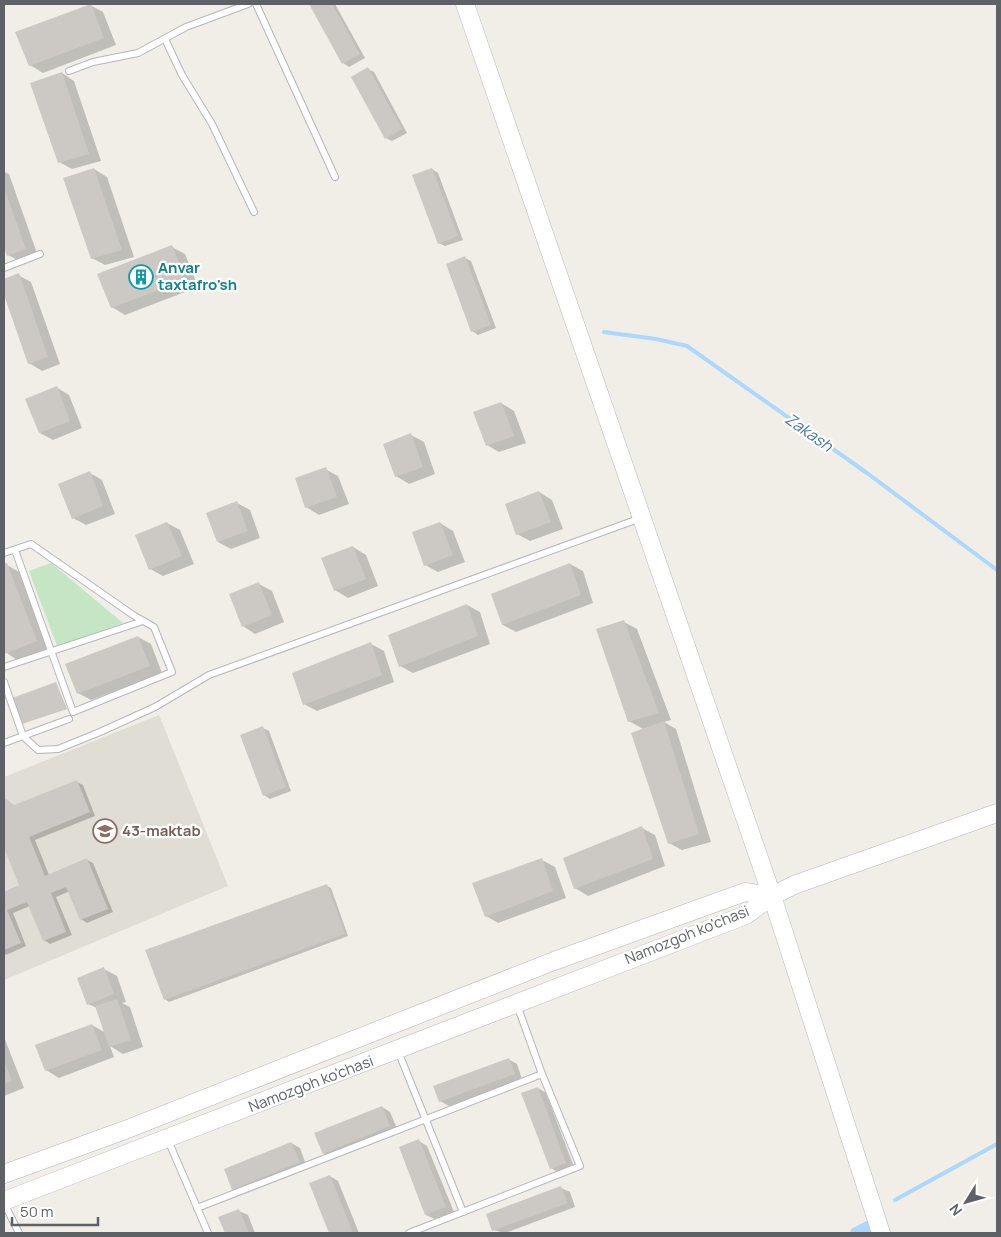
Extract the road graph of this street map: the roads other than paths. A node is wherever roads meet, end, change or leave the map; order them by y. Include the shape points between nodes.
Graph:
1 (248, 4) edge
2 (256, 4) edge
3 (465, 4) edge
4 (165, 38) junction
5 (69, 72) dead end
6 (335, 177) dead end
7 (254, 212) dead end
8 (40, 254) dead end
9 (4, 268) edge
10 (642, 518) junction
11 (14, 550) junction
12 (4, 553) edge
13 (143, 621) junction
14 (51, 652) junction
15 (4, 667) edge
16 (4, 682) edge
17 (69, 719) dead end
18 (23, 736) junction
19 (4, 743) edge
20 (997, 813) edge
21 (772, 896) junction
22 (516, 1002) junction
23 (398, 1051) junction
24 (542, 1074) junction
25 (425, 1118) junction
26 (167, 1138) junction
27 (4, 1174) edge
28 (4, 1202) edge
29 (197, 1208) junction
30 (463, 1212) junction
31 (18, 1233) edge
32 (208, 1233) edge
33 (408, 1233) edge
34 (881, 1233) edge

1 - 4 lane
2 - 6 lane
3 - 10 main road
4 - 5 lane via 138,52 93,62
4 - 7 lane via 182,75 212,124
8 - 9 lane
10 - 18 lane via 209,676 155,707 58,749 38,750
10 - 21 main road
11 - 12 lane
11 - 13 lane via 31,544
11 - 14 lane
13 - 14 lane
13 - 14 lane via 154,627 172,672 73,712
14 - 15 lane
16 - 18 lane
17 - 18 lane
18 - 19 lane
20 - 21 main road via 794,885
21 - 22 main road, Namozgoh ko'chasi via 746,915
21 - 27 main road, Namozgoh ko'chasi via 745,892 554,961 125,1130
21 - 34 main road
22 - 23 main road, Namozgoh ko'chasi
22 - 24 lane
23 - 25 lane
23 - 26 main road, Namozgoh ko'chasi
24 - 25 lane
24 - 30 lane via 580,1166
25 - 29 lane
25 - 30 lane
26 - 28 main road, Namozgoh ko'chasi
26 - 29 lane
28 - 31 lane
29 - 32 lane
30 - 33 lane

